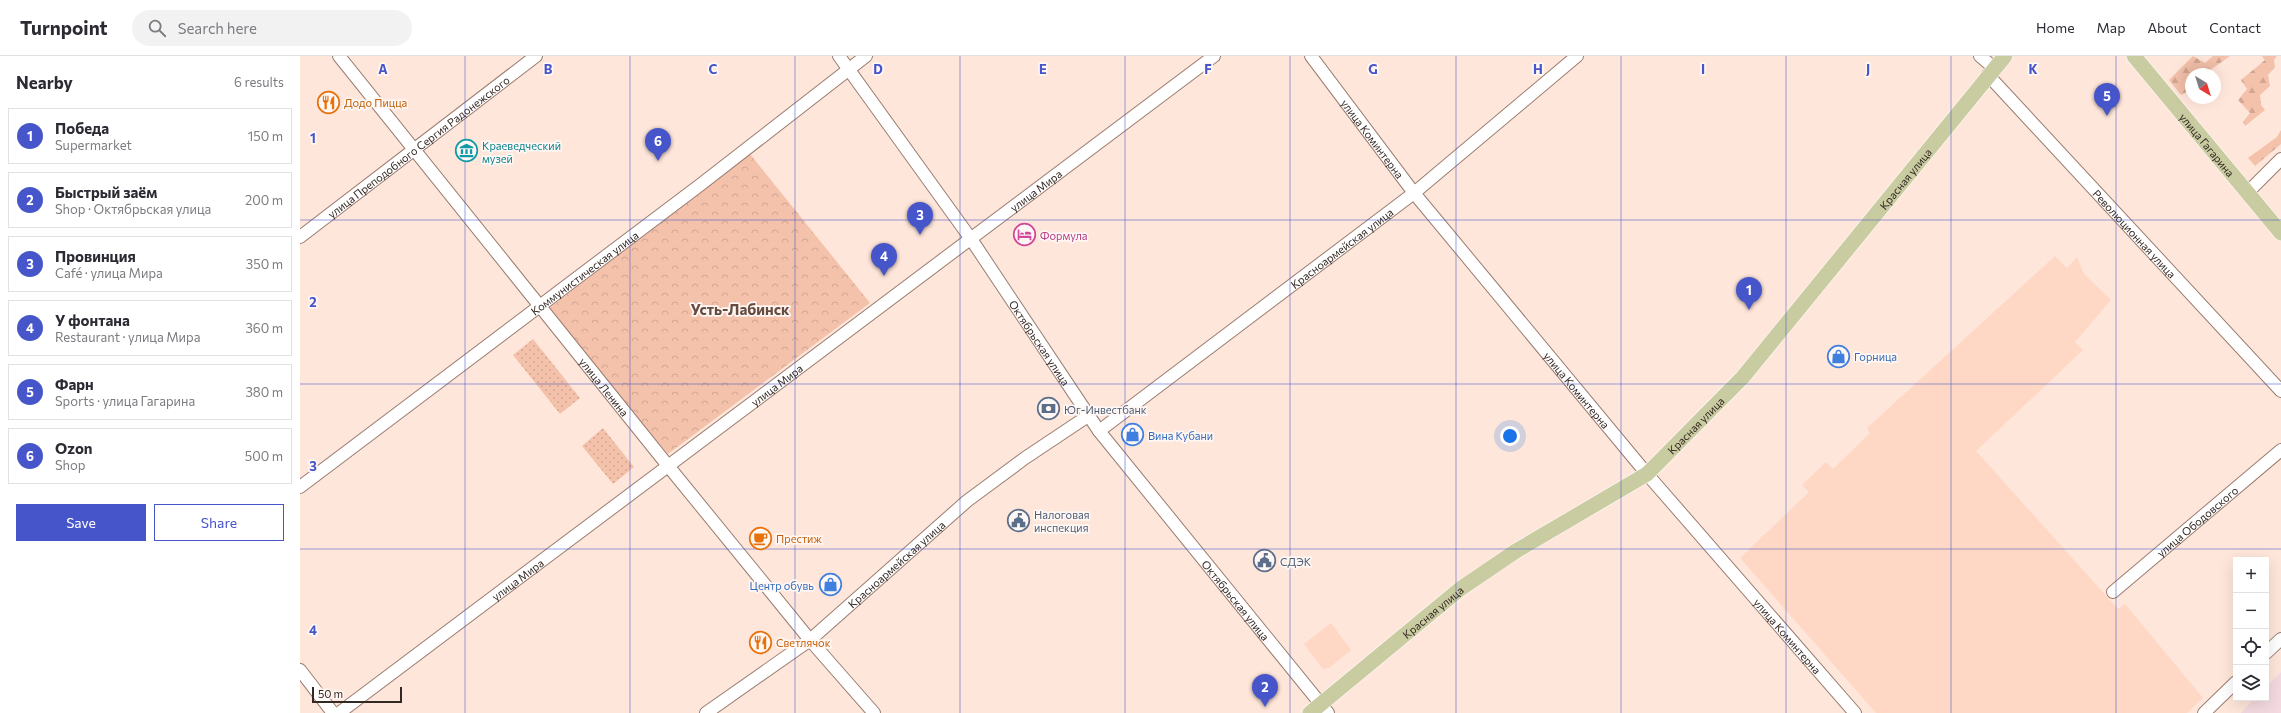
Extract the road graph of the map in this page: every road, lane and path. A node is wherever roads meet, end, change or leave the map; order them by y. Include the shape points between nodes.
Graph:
1 (339, 56) edge
2 (536, 56) edge
3 (839, 56) edge
4 (866, 56) edge
5 (1214, 56) edge
6 (1311, 56) edge
7 (1576, 56) edge
8 (1980, 56) edge
9 (2005, 56) edge
10 (2134, 56) edge
11 (848, 69) junction
12 (1991, 71) junction
13 (413, 150) junction
14 (2281, 159) edge
15 (1414, 193) junction
16 (2246, 193) junction
17 (2281, 233) edge
18 (300, 237) edge
19 (971, 239) junction
20 (540, 305) junction
21 (2281, 392) edge
22 (1088, 416) junction
23 (1099, 431) junction
24 (2281, 450) edge
25 (669, 467) junction
26 (1646, 474) junction
27 (300, 487) edge
28 (2113, 592) dead end
29 (2281, 639) edge
30 (810, 640) junction
31 (2269, 650) edge
32 (300, 670) edge
33 (2233, 685) edge
34 (1319, 710) edge
35 (333, 713) edge
36 (339, 713) edge
37 (706, 713) edge
38 (874, 713) edge
39 (1855, 713) edge
40 (2204, 713) edge

1 - 13 street, улица Ленина
2 - 13 street, улица Преподобного Сергия Радонежского
3 - 11 street, Октябрьская улица
4 - 11 street, Коммунистическая улица
5 - 19 street, улица Мира
6 - 15 street, улица Коминтерна
7 - 15 street, Красноармейская улица
8 - 12 street, Революционная улица
9 - 12 main road, Красная улица
10 - 16 main road, улица Гагарина
11 - 19 street, Октябрьская улица
11 - 20 street, Коммунистическая улица via 700,185
12 - 21 street, Революционная улица
12 - 26 main road, Красная улица via 1742,377
13 - 18 street, улица Преподобного Сергия Радонежского
13 - 20 street, улица Ленина
14 - 16 street
15 - 23 street, Красноармейская улица
15 - 26 street, улица Коминтерна
16 - 17 main road, улица Гагарина
19 - 22 street, Октябрьская улица
19 - 25 street, улица Мира
20 - 25 street, улица Ленина
20 - 27 street, Коммунистическая улица
22 - 23 street, Октябрьская улица
22 - 30 street, Красноармейская улица via 967,501
23 - 34 street, Октябрьская улица
24 - 28 street, улица Ободовского
25 - 30 street, улица Ленина
25 - 36 street, улица Мира
26 - 34 main road, Красная улица via 1516,551 1460,589
26 - 39 street, улица Коминтерна
29 - 31 street
30 - 37 street, Красноармейская улица
30 - 38 street, улица Ленина
32 - 35 street
33 - 40 street

